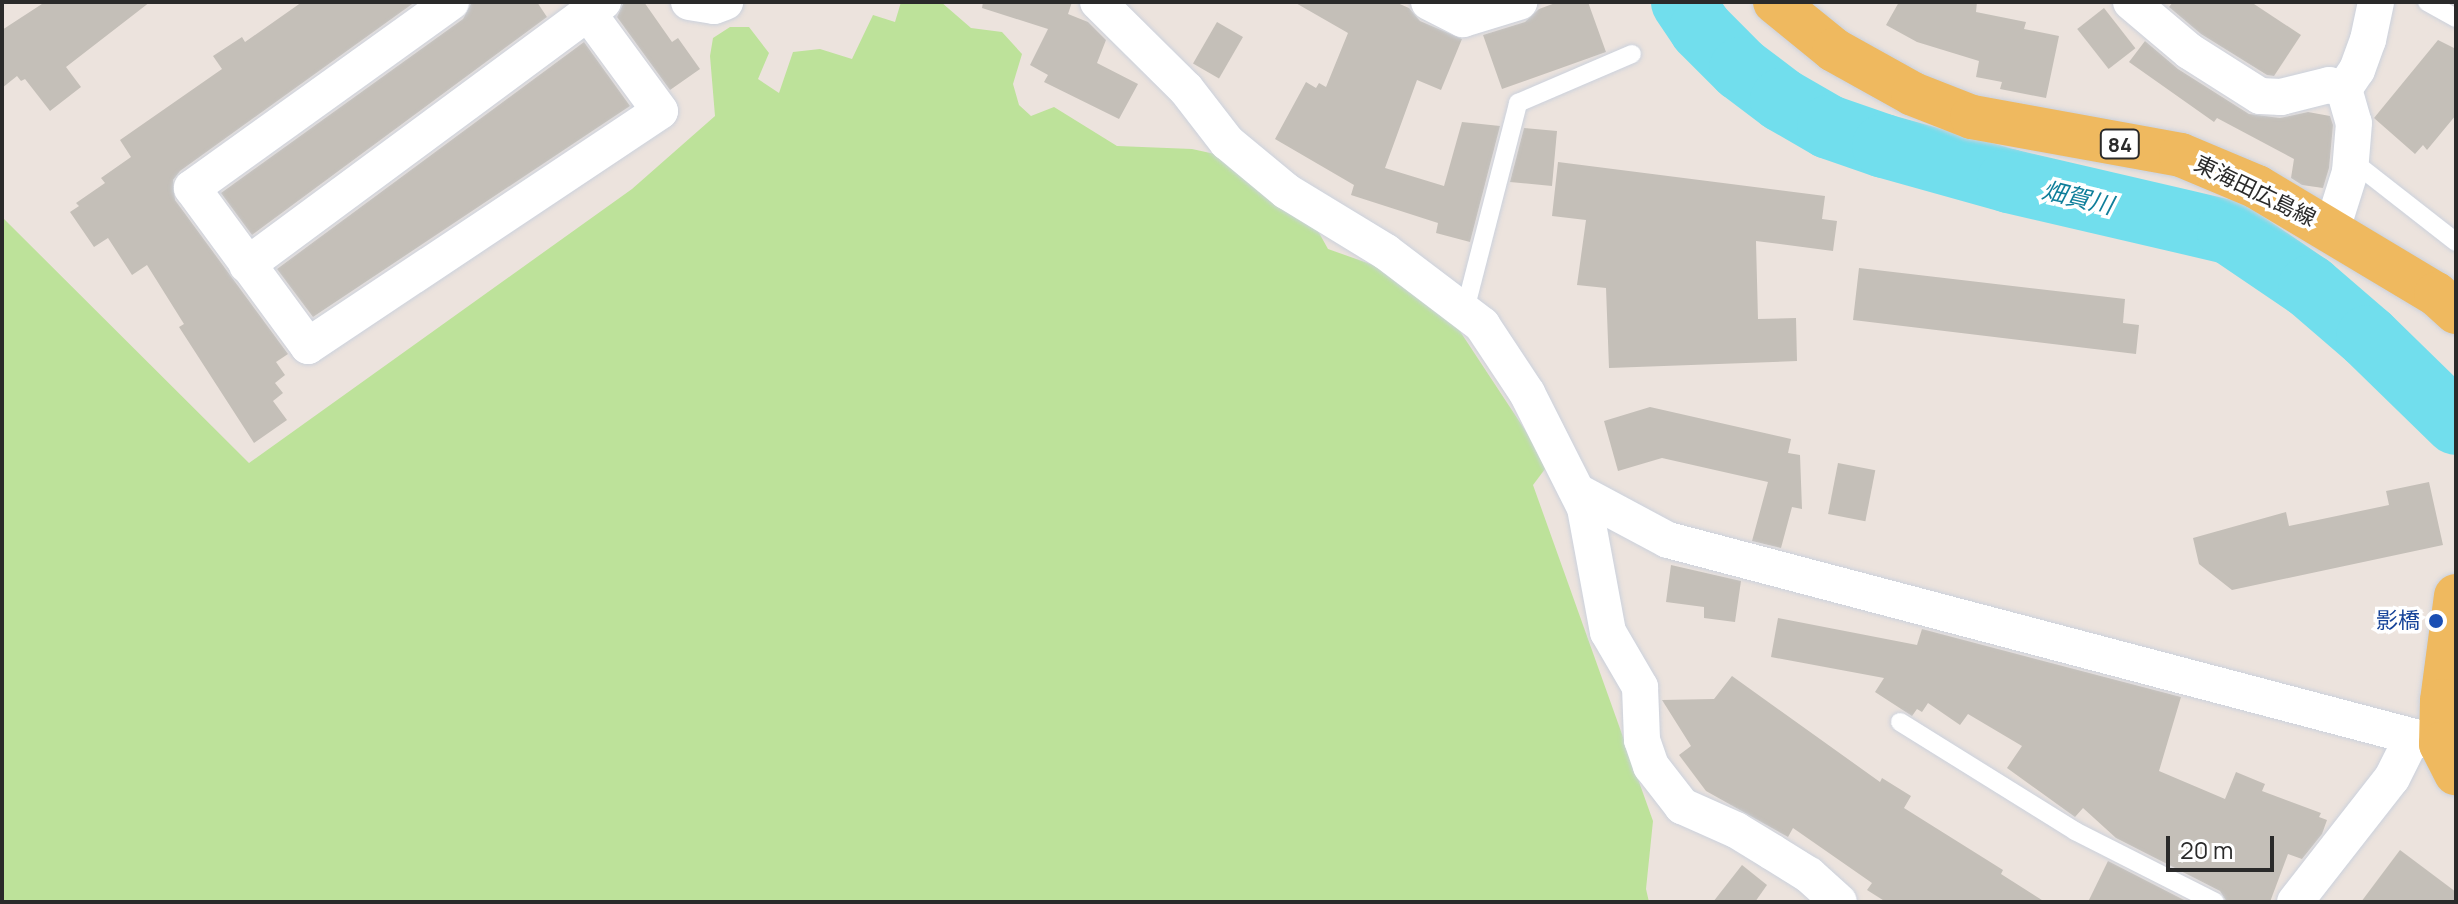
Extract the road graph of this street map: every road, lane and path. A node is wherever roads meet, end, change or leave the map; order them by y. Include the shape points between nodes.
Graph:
1 (451, 2) edge
2 (689, 2) edge
3 (725, 2) edge
4 (1098, 2) edge
5 (1429, 2) edge
6 (1519, 2) edge
7 (1775, 2) edge
8 (2131, 2) edge
9 (2376, 2) edge
10 (2427, 2) edge
11 (595, 8) edge
12 (2456, 18) edge
13 (1632, 54) dead end
14 (2344, 89) junction
15 (2351, 160) junction
16 (2332, 229) junction
17 (2456, 242) edge
18 (247, 265) junction
19 (1465, 310) junction
20 (2456, 312) edge
21 (1578, 492) junction
22 (2456, 596) edge
23 (1900, 722) dead end
24 (2436, 751) edge
25 (1839, 902) edge
26 (2215, 902) edge
27 (2295, 902) edge

1 - 18 street via 192,188
2 - 3 street
4 - 19 street via 1186,89 1227,142 1286,191 1386,252
5 - 6 street via 1463,19
7 - 16 main road, 東海田広島線 / 84 via 1834,50 1913,94 1972,117 2181,155 2257,187
8 - 14 street via 2189,51 2260,96 2281,97 2329,85
9 - 14 street via 2357,70
10 - 12 lane
11 - 18 street
11 - 18 street via 660,111 308,346
13 - 19 lane via 1518,103
14 - 15 street via 2354,123
15 - 16 street
15 - 17 lane
16 - 20 main road, 東海田広島線 / 84
19 - 21 street via 1508,362
21 - 24 street via 1668,540
21 - 25 street via 1605,598 1608,632 1640,687 1642,740 1651,766 1682,806 1785,859
22 - 24 main road
23 - 26 lane via 2075,831
24 - 27 street via 2392,778

